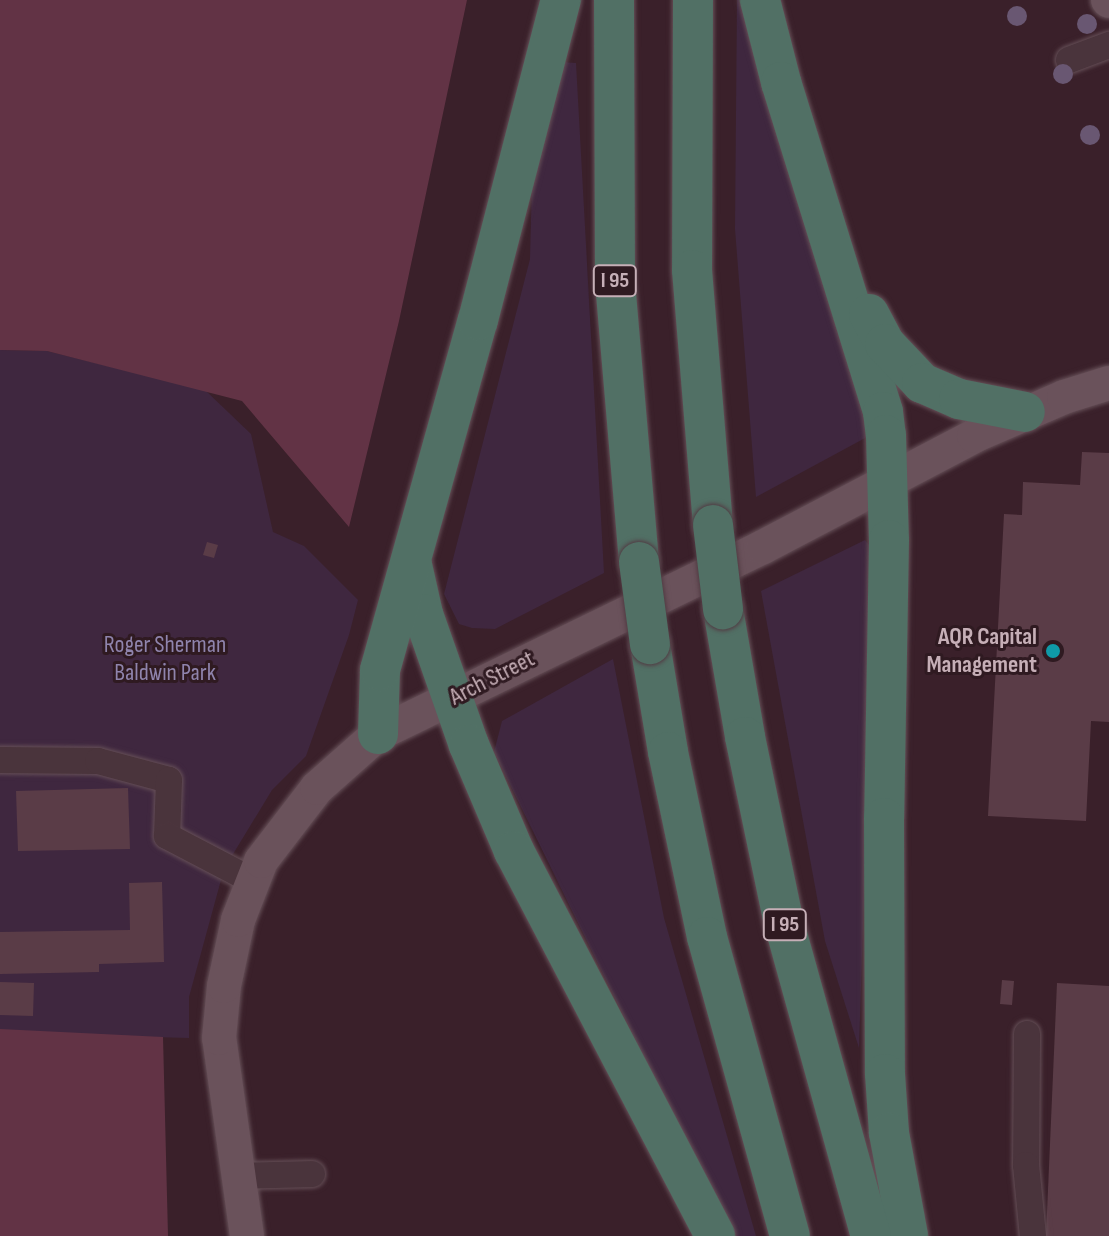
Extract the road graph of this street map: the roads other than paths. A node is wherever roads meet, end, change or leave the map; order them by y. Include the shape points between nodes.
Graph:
1 (561, 0) edge
2 (614, 0) edge
3 (693, 0) edge
4 (760, 0) edge
5 (1109, 45) edge
6 (1069, 60) dead end
7 (808, 169) junction
8 (1109, 383) edge
9 (1025, 412) junction
10 (889, 481) junction
11 (412, 561) junction
12 (454, 698) junction
13 (378, 734) junction
14 (0, 760) edge
15 (253, 881) junction
16 (1027, 1034) dead end
17 (312, 1174) dead end
18 (237, 1176) junction
19 (247, 1236) edge
20 (715, 1236) edge
21 (790, 1236) edge
22 (871, 1236) edge
23 (908, 1236) edge
24 (1033, 1236) edge

1 - 11 highway
2 - 21 highway, I 95, bridge via 615,282 650,644 707,937
3 - 22 highway, I 95, bridge via 692,270 723,609 784,923
4 - 7 highway
5 - 6 lane
7 - 9 highway via 856,288 896,359 938,392
7 - 10 highway via 883,412
8 - 9 main road, Arch Street
9 - 10 main road, Arch Street
10 - 12 main road, Arch Street
10 - 23 highway via 884,1035 889,1133
11 - 12 highway via 423,614
11 - 13 highway via 380,670
12 - 13 main road, Arch Street
12 - 20 highway via 514,851
13 - 15 main road, Arch Street via 293,814
14 - 15 lane via 98,761 169,780 167,836
15 - 18 main road, Arch Street via 234,934 219,1038
16 - 24 lane via 1026,1165
17 - 18 lane
18 - 19 main road, Arch Street

